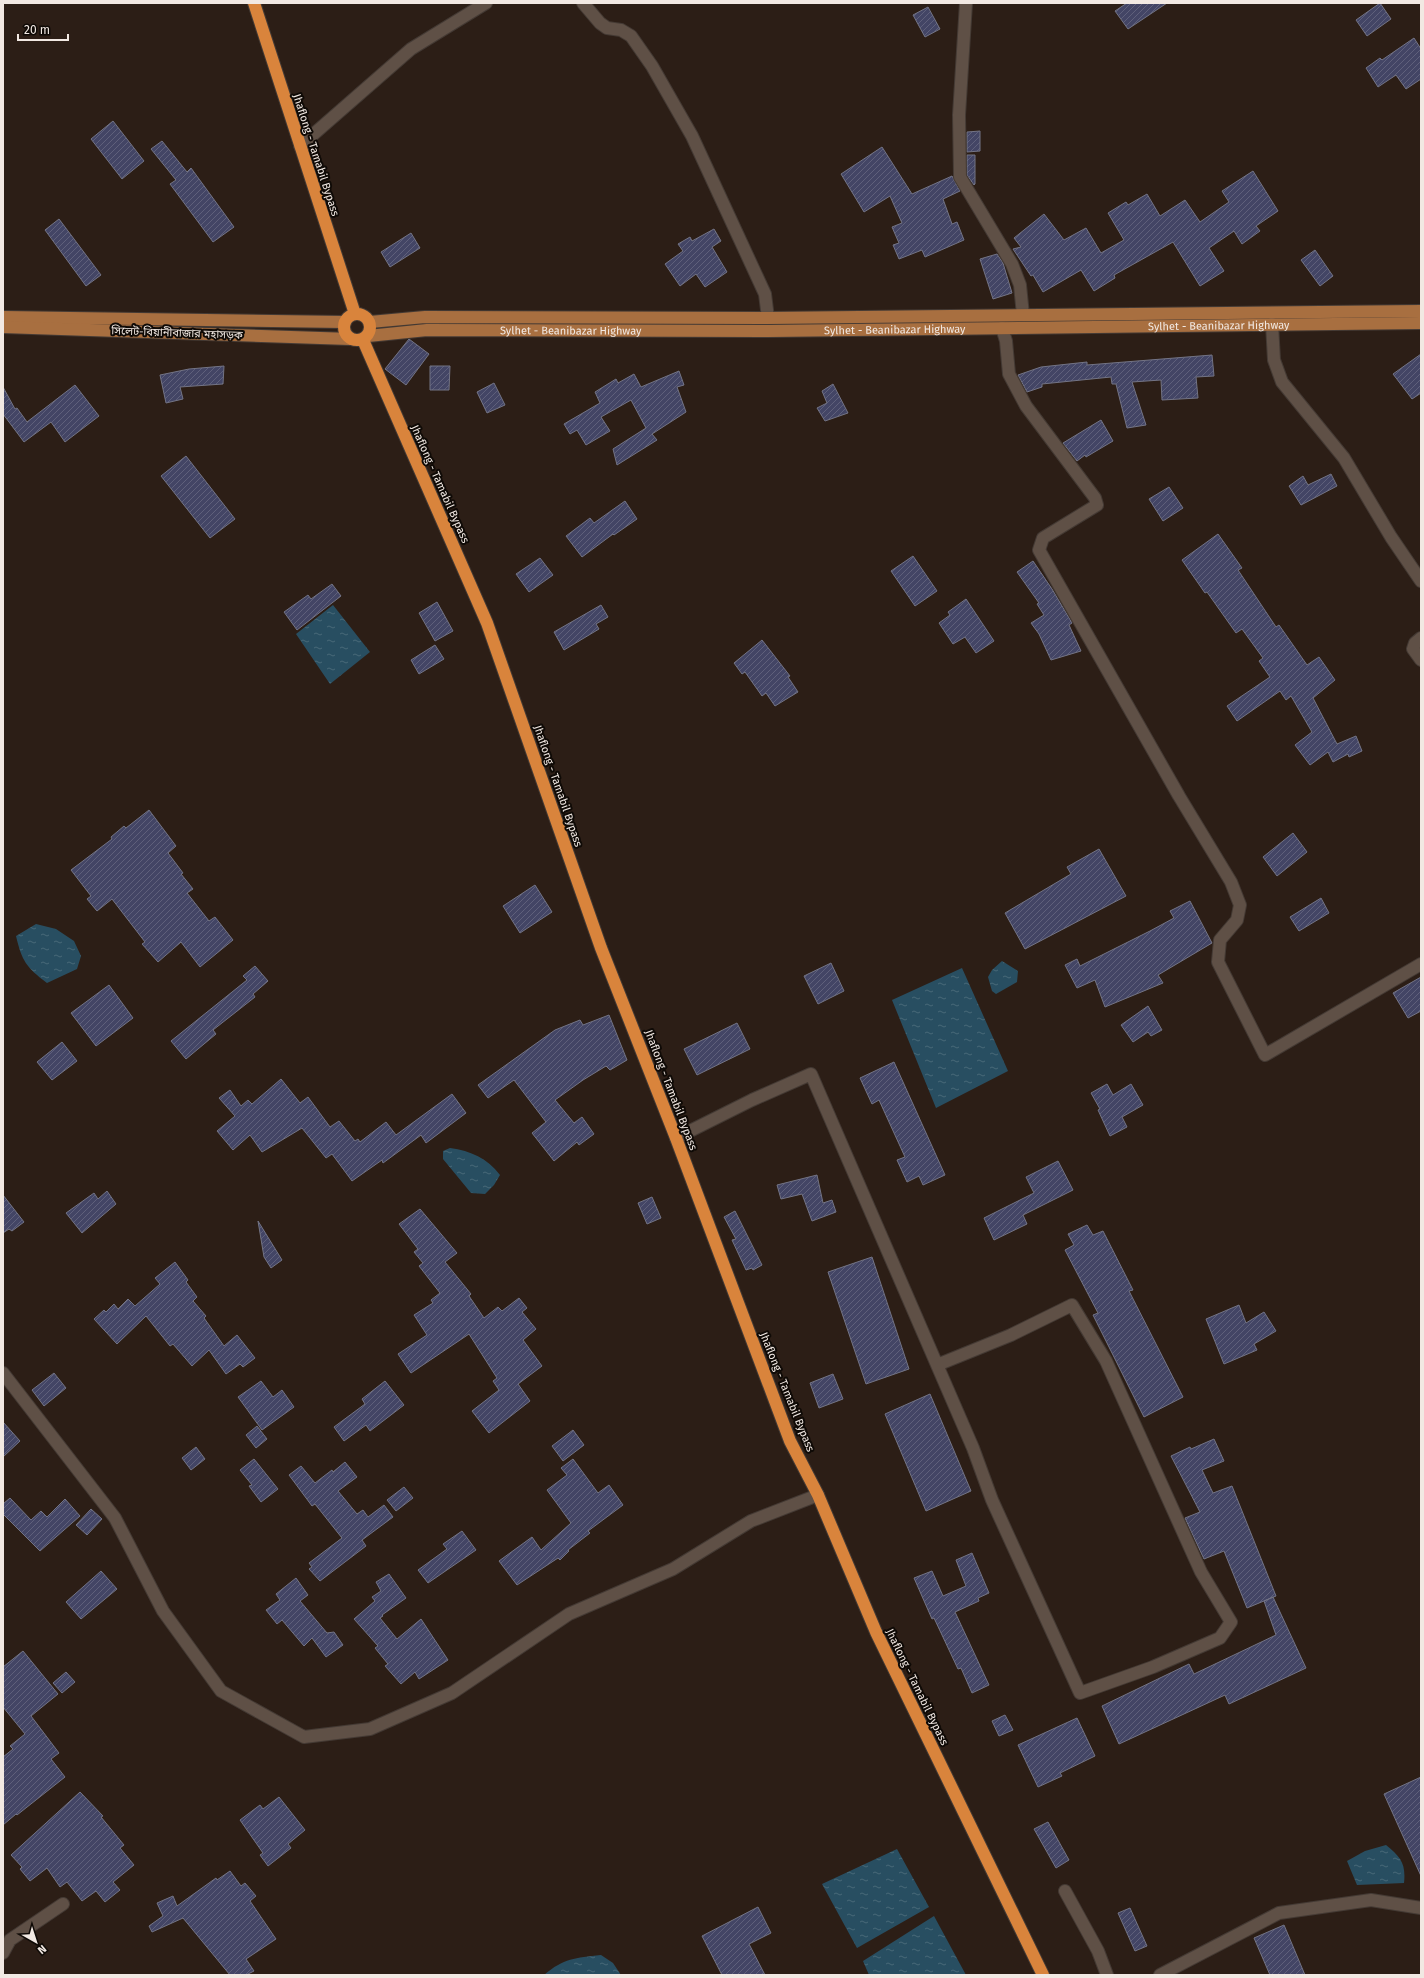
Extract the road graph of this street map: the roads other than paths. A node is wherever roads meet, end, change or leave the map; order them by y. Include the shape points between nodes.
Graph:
1 (254, 3) edge
2 (486, 3) edge
3 (583, 3) edge
4 (966, 3) edge
5 (300, 146) junction
6 (1421, 311) edge
7 (355, 314) junction
8 (1023, 315) junction
9 (3, 317) edge
10 (768, 318) junction
11 (345, 322) junction
12 (370, 322) junction
13 (1421, 322) edge
14 (1272, 324) junction
15 (3, 327) edge
16 (1002, 328) junction
17 (365, 338) junction
18 (350, 339) junction
19 (1421, 581) edge
20 (1421, 638) edge
21 (1421, 660) edge
22 (1421, 964) edge
23 (676, 1138) junction
24 (937, 1365) junction
25 (3, 1373) edge
26 (818, 1495) junction
27 (1065, 1891) dead end
28 (63, 1904) dead end
29 (1421, 1908) edge
30 (3, 1953) edge
31 (1043, 1975) edge
32 (1107, 1975) edge
33 (1160, 1975) edge

1 - 5 highway, Jhaflong - Tamabil Bypass
2 - 5 street via 411,49
3 - 10 street via 607,28 621,30 631,36 652,66 692,136 765,294
4 - 8 street via 959,115 960,177 1012,264 1020,284
5 - 7 highway, Jhaflong - Tamabil Bypass
6 - 8 main road, Sylhet - Beanibazar Highway
7 - 11 highway
7 - 12 highway via 364,316
8 - 10 main road, Sylhet - Beanibazar Highway
9 - 11 main road, সিলেট-বিয়ানীবাজার মহাসড়ক
10 - 12 main road, Sylhet - Beanibazar Highway via 425,317
11 - 18 highway via 344,331
12 - 17 highway via 371,329
13 - 14 main road, Sylhet - Beanibazar Highway
14 - 16 main road, Sylhet - Beanibazar Highway
14 - 19 street via 1274,360 1282,382 1344,458 1391,537
15 - 18 main road, সিলেট-বিয়ানীবাজার মহাসড়ক
16 - 17 main road, Sylhet - Beanibazar Highway via 769,331 426,330
16 - 22 street via 1009,374 1026,406 1095,498 1097,505 1043,538 1038,550 1231,882 1240,904 1237,920 1220,940 1218,962 1265,1055
17 - 18 highway
17 - 23 highway, Jhaflong - Tamabil Bypass via 487,623 601,948
20 - 21 street via 1413,649
23 - 24 street via 811,1074
23 - 26 highway, Jhaflong - Tamabil Bypass via 790,1441
24 - 24 street via 973,1448 992,1500 1080,1693 1152,1667 1220,1638 1231,1622 1201,1572 1106,1361 1072,1306 1011,1335
25 - 26 street via 115,1518 163,1611 221,1691 304,1737 370,1729 452,1693 569,1614 674,1569 751,1521
26 - 31 highway, Jhaflong - Tamabil Bypass via 876,1632
27 - 32 street via 1098,1951
28 - 30 street via 10,1940
29 - 33 street via 1371,1900 1279,1913

